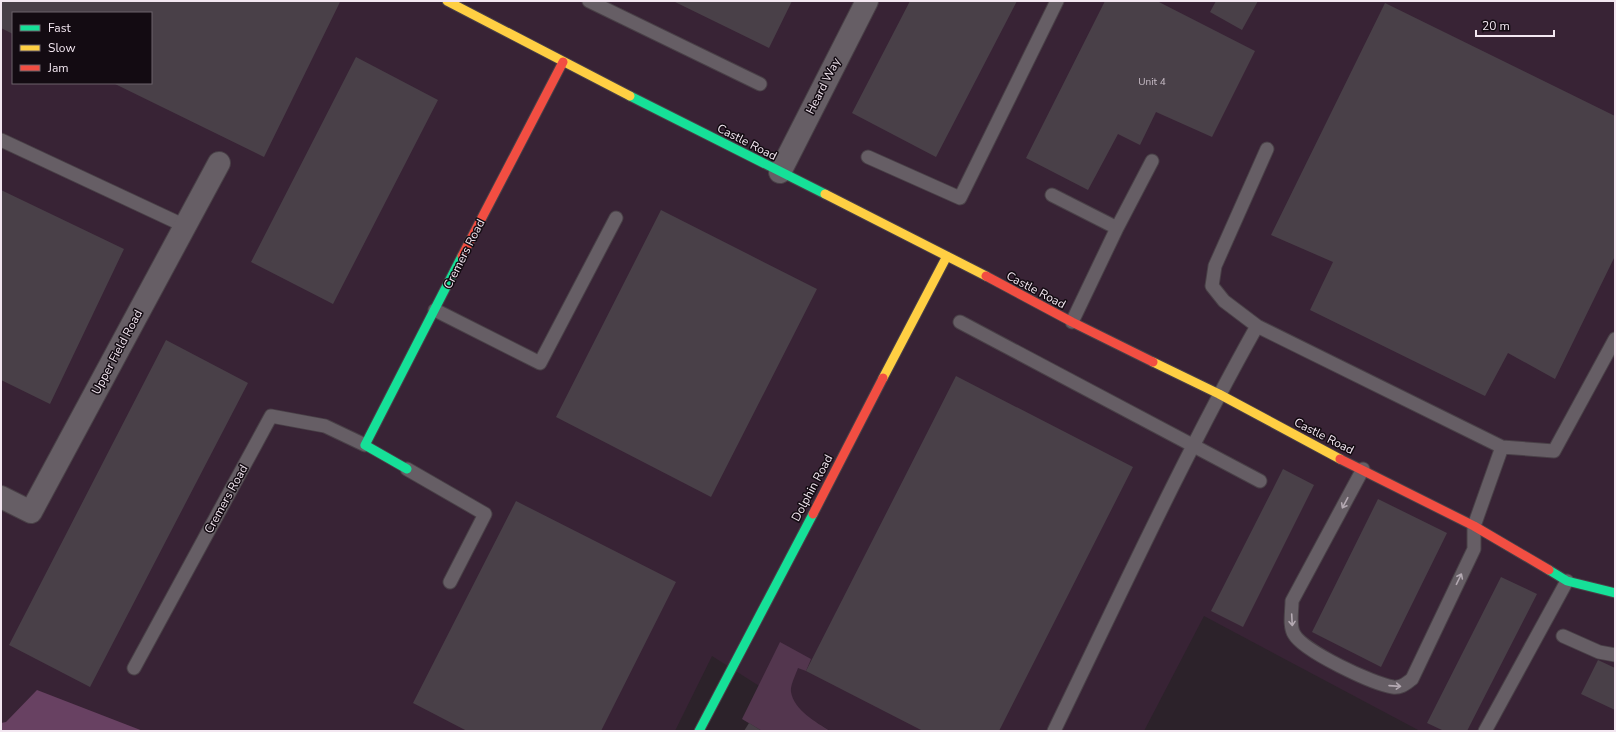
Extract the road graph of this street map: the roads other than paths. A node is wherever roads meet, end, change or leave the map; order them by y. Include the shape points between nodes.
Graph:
1 (446, 1) edge
2 (589, 1) edge
3 (867, 1) edge
4 (1057, 1) edge
5 (563, 62) junction
6 (760, 84) dead end
7 (1, 140) edge
8 (1267, 148) dead end
9 (868, 157) dead end
10 (1152, 161) dead end
11 (218, 163) dead end
12 (780, 172) junction
13 (1052, 195) dead end
14 (616, 218) dead end
15 (185, 226) junction
16 (1117, 228) junction
17 (947, 256) junction
18 (435, 310) junction
19 (960, 322) dead end
20 (1072, 322) junction
21 (1257, 326) junction
22 (1615, 339) edge
23 (1219, 394) junction
24 (365, 445) junction
25 (1194, 446) junction
26 (1502, 447) junction
27 (407, 469) joint
28 (1363, 469) junction
29 (1260, 481) dead end
30 (1, 497) edge
31 (1474, 526) junction
32 (1568, 581) junction
33 (450, 582) dead end
34 (1615, 593) edge
35 (1563, 636) dead end
36 (1615, 655) edge
37 (134, 668) dead end
38 (698, 731) edge
39 (1054, 731) edge
40 (1485, 731) edge

1 - 5 main road, Castle Road
2 - 6 lane
3 - 12 street, Heard Way
4 - 9 lane via 960,198
5 - 12 main road, Castle Road
5 - 18 main road, Cremers Road
7 - 15 lane
8 - 21 lane via 1215,266 1212,286 1224,301
10 - 16 lane
11 - 15 street, Upper Field Road
12 - 17 main road, Castle Road
13 - 16 lane
14 - 18 lane via 540,363
15 - 30 street, Upper Field Road via 31,512
16 - 20 lane
17 - 20 main road, Castle Road
17 - 38 main road, Dolphin Road
18 - 24 main road, Cremers Road
19 - 25 lane
20 - 23 main road, Castle Road
21 - 23 lane
21 - 26 lane
22 - 26 lane via 1554,451
23 - 25 lane
23 - 28 main road, Castle Road
24 - 27 main road, Cremers Road
24 - 37 lane, Cremers Road via 325,426 271,416
25 - 29 lane
25 - 39 lane via 1150,531
26 - 31 lane
27 - 33 lane via 485,514
28 - 31 main road, Castle Road
28 -> 31 lane via 1292,601 1293,634 1305,646 1320,655 1370,680 1393,687 1401,687 1412,679 1474,549
31 - 32 main road, Castle Road
32 - 34 main road, Castle Road
32 - 40 lane
35 - 36 lane via 1599,652

